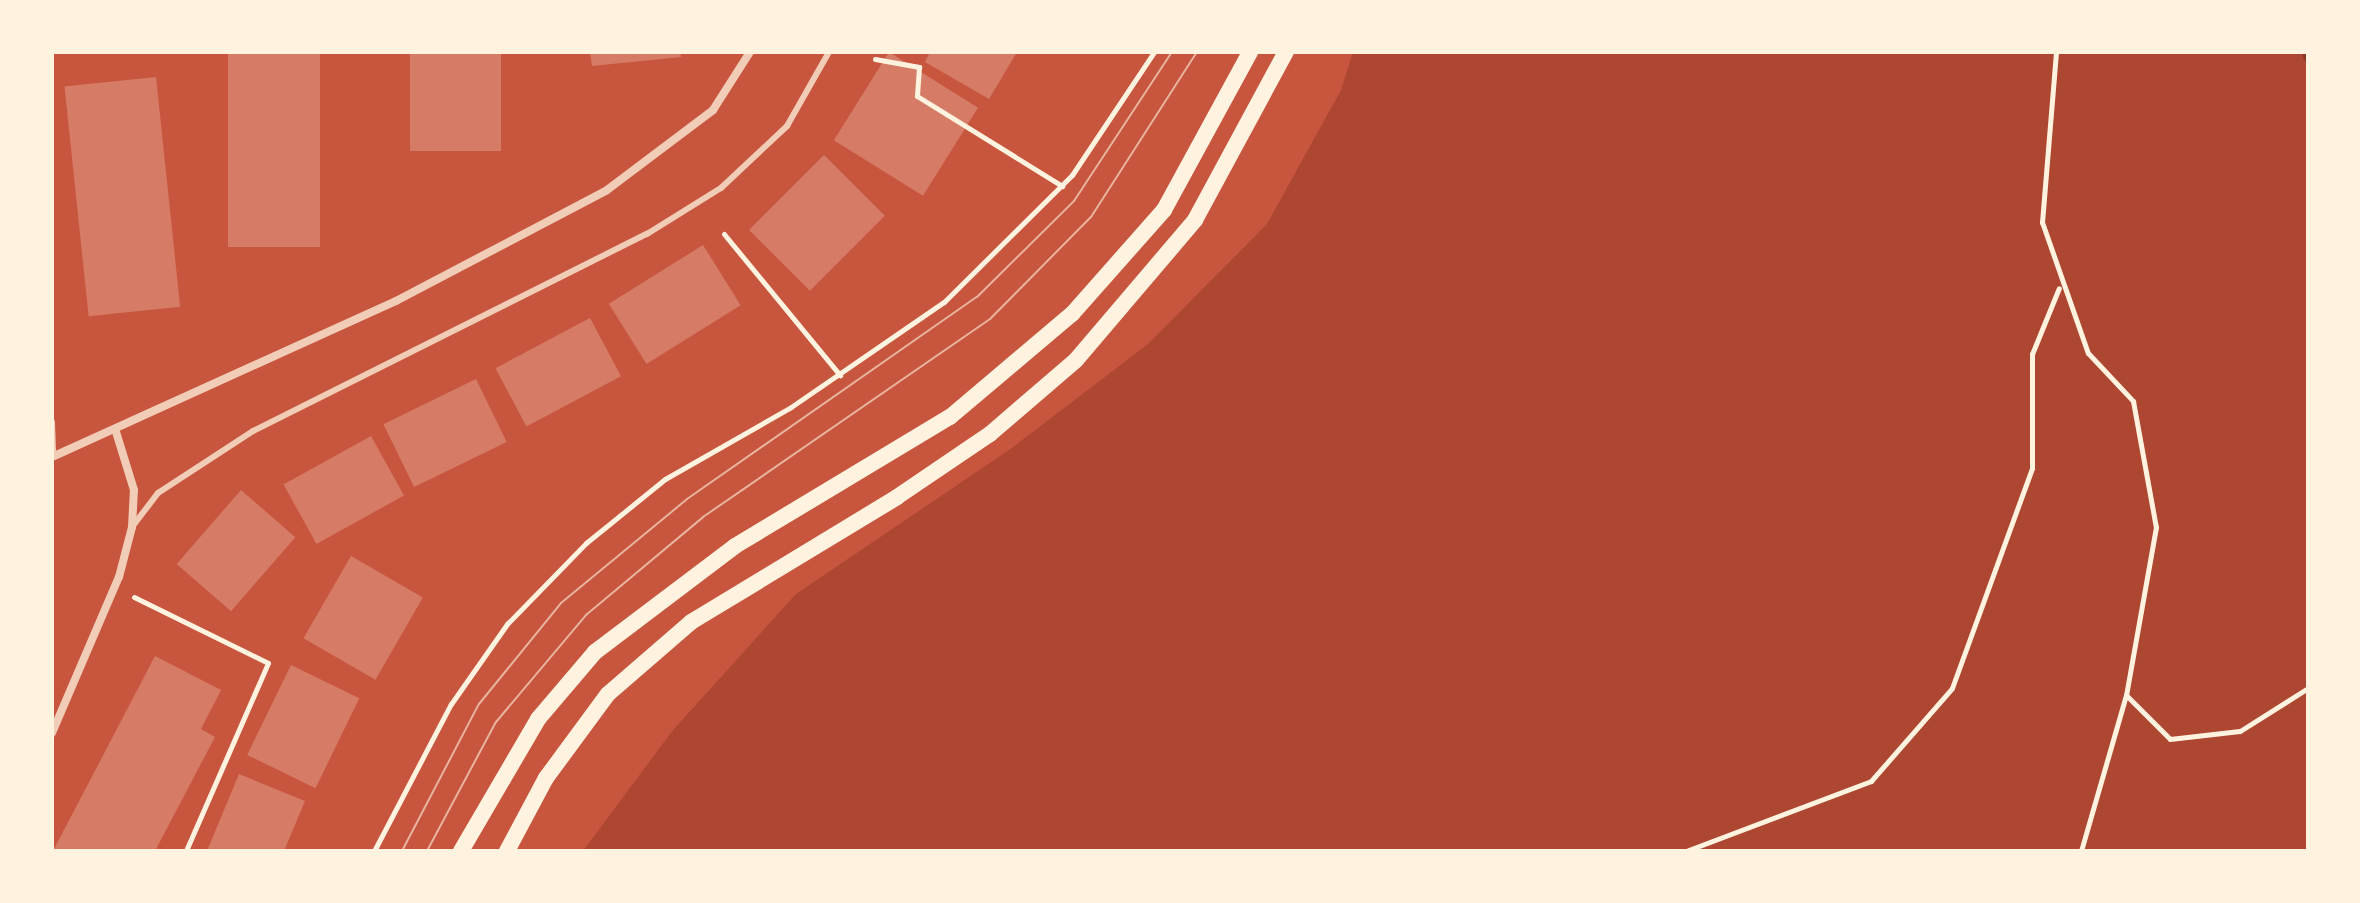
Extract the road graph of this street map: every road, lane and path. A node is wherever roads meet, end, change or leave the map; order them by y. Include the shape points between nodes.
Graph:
1 (750, 52) edge
2 (829, 52) edge
3 (1154, 52) edge
4 (1250, 52) edge
5 (1286, 52) edge
6 (2056, 52) edge
7 (875, 59) dead end
8 (1062, 186) junction
9 (724, 234) dead end
10 (2059, 287) junction
11 (840, 375) junction
12 (52, 422) edge
13 (116, 432) junction
14 (52, 457) edge
15 (132, 527) junction
16 (115, 588) junction
17 (2308, 688) edge
18 (2126, 695) junction
19 (52, 733) edge
20 (186, 851) edge
21 (374, 851) edge
22 (461, 851) edge
23 (507, 851) edge
24 (1686, 851) edge
25 (2081, 851) edge

1 - 13 street via 713,110 607,190 396,301
2 - 15 lane via 787,126 721,188 647,234 241,437 158,493
3 - 8 path
4 - 22 main road via 1164,210 1072,314 950,417 735,546 595,652 530,730
5 - 23 main road via 1195,220 1076,360 990,434 691,622 608,694 546,778
6 - 10 path via 2042,222
7 - 8 path via 919,67 917,96
8 - 11 path via 944,302
9 - 11 path
10 - 18 path via 2088,353 2133,401 2156,527
10 - 24 path via 2032,354 2032,468 1952,688 1871,781
11 - 21 path via 665,479 586,543 507,624 451,704
12 - 14 lane
13 - 14 street
13 - 15 street via 134,490
15 - 16 street
16 - 19 street
16 - 20 path via 268,663
17 - 18 path via 2240,731 2170,739
18 - 25 path

